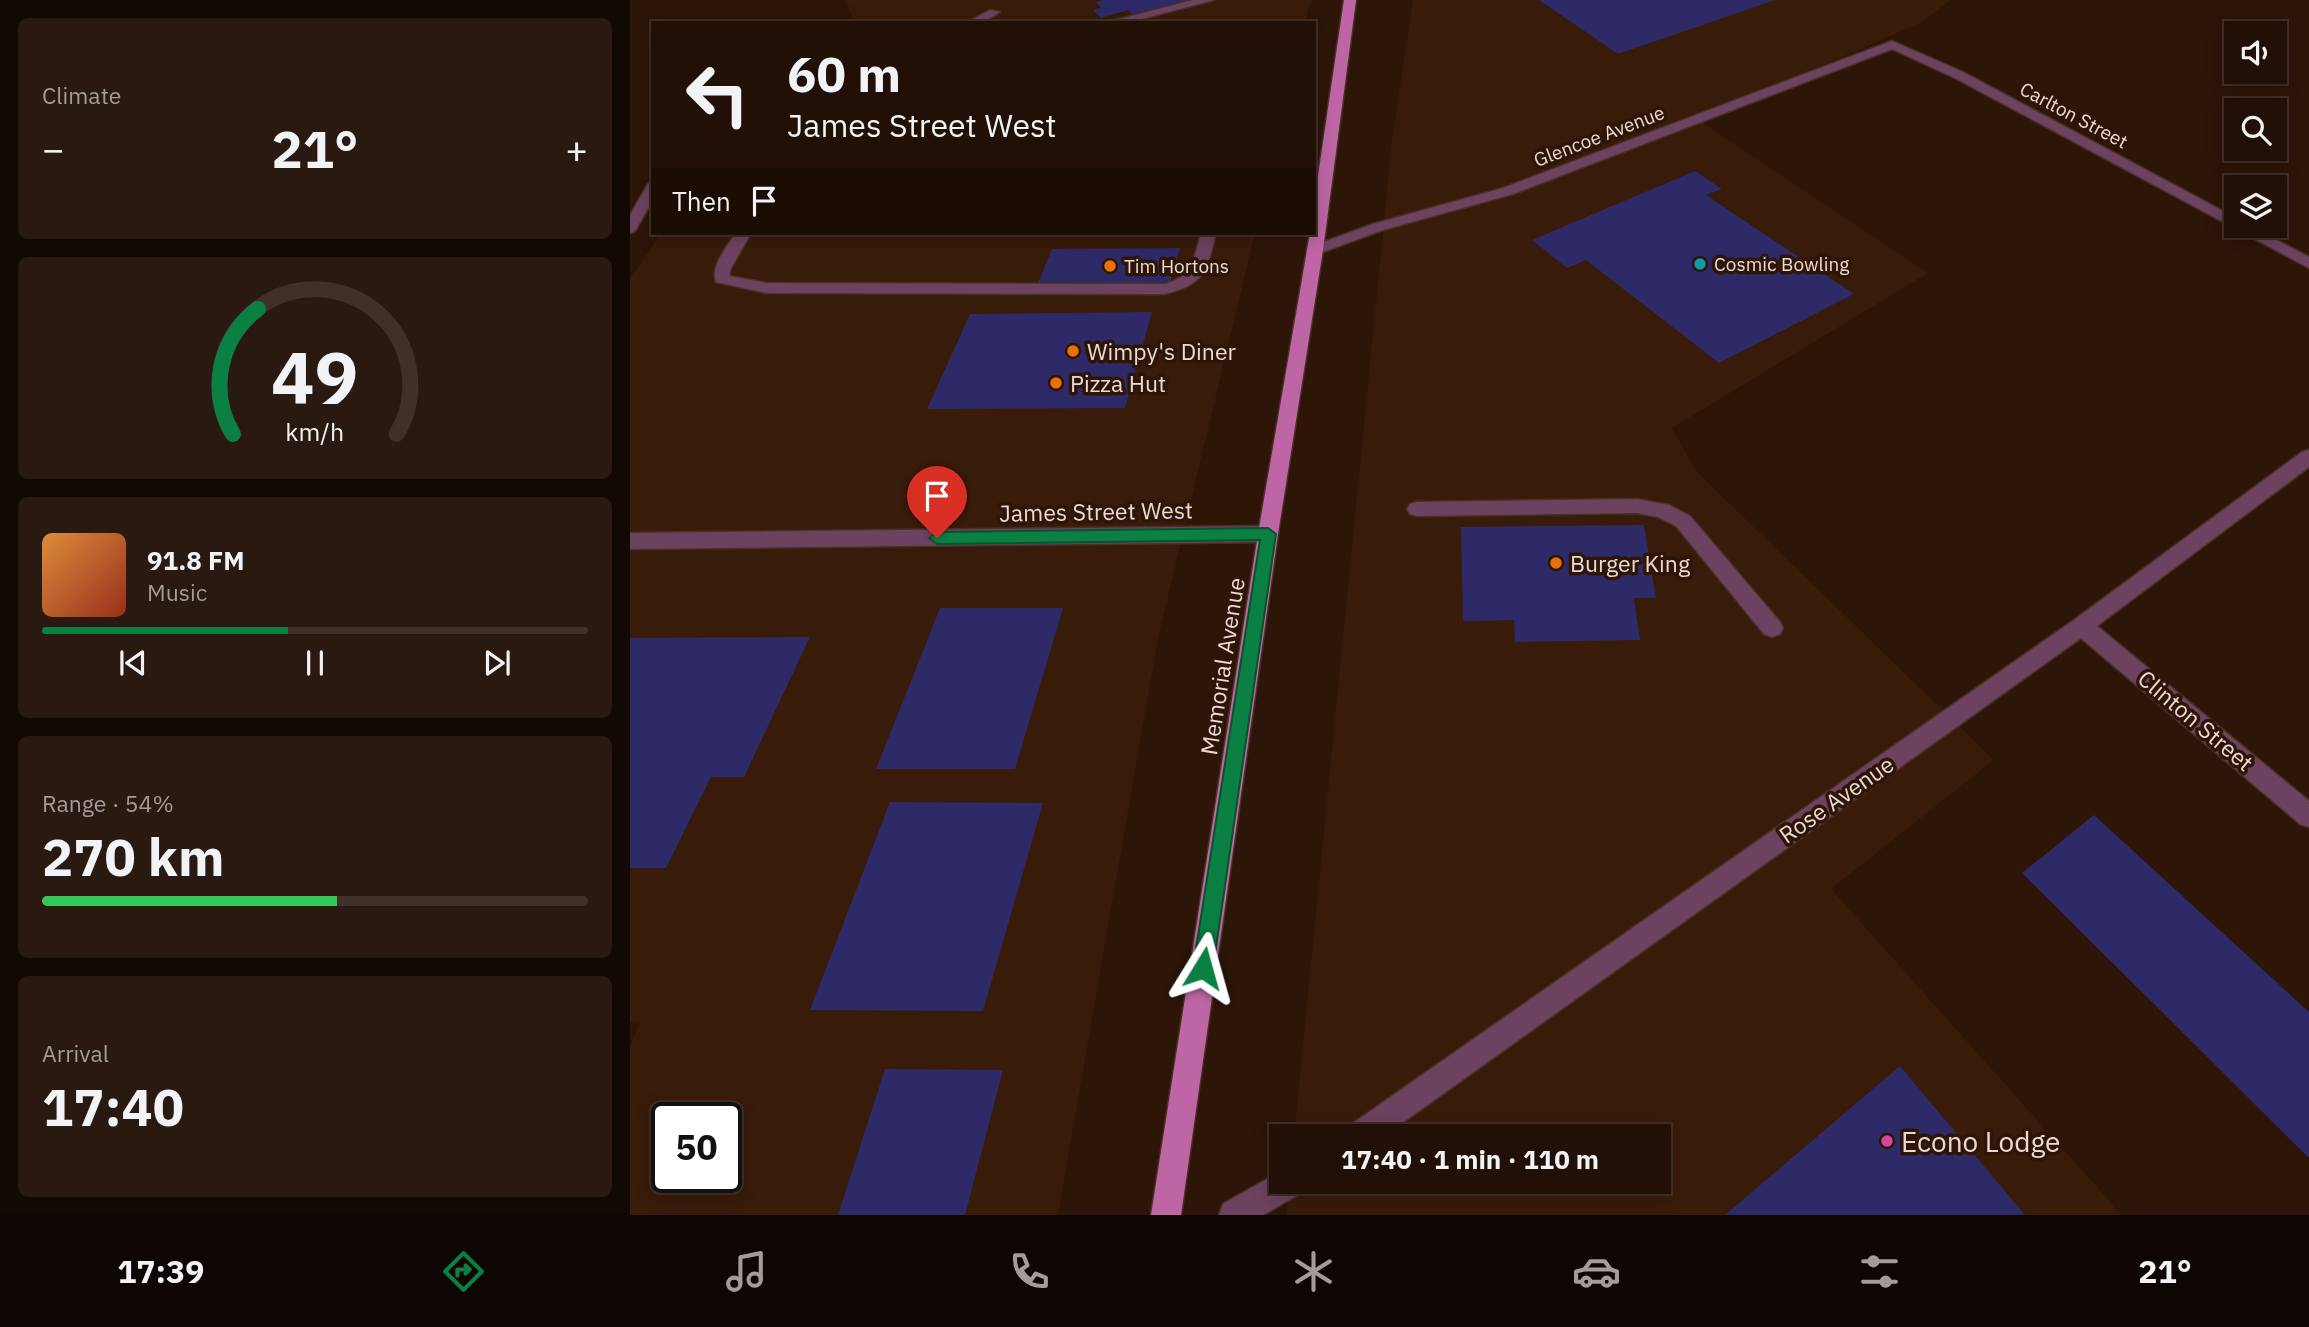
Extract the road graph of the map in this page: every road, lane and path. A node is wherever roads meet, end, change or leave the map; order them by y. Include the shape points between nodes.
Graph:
1 (1208, 0) edge
2 (1350, 0) edge
3 (994, 12) dead end
4 (976, 21) edge
5 (1119, 21) edge
6 (1892, 45) joint
7 (651, 191) edge
8 (2224, 217) edge
9 (630, 228) edge
10 (741, 235) dead end
11 (1208, 235) edge
12 (2262, 238) edge
13 (1315, 250) junction
14 (2309, 263) edge
15 (2309, 457) edge
16 (1417, 509) dead end
17 (1268, 534) junction
18 (630, 541) edge
19 (2082, 626) junction
20 (1772, 628) dead end
21 (2309, 816) edge
22 (1376, 1124) edge
23 (1270, 1194) edge
24 (1166, 1215) edge
25 (1234, 1215) edge

1 - 5 street
2 - 13 main road, Memorial Avenue
3 - 4 street
6 - 8 street, Carlton Street via 1959,75
6 - 13 street, Glencoe Avenue via 1508,191 1378,227
7 - 9 street
10 - 11 street via 722,270 723,279 766,288 1164,289 1193,279
12 - 14 street, Carlton Street
13 - 17 main road, Memorial Avenue
15 - 19 street, Rose Avenue
16 - 20 street via 1637,506 1662,510 1683,521
17 - 18 street, James Street West
17 - 24 main road, Memorial Avenue
19 - 21 street, Clinton Street
19 - 22 street, Rose Avenue
23 - 25 street

